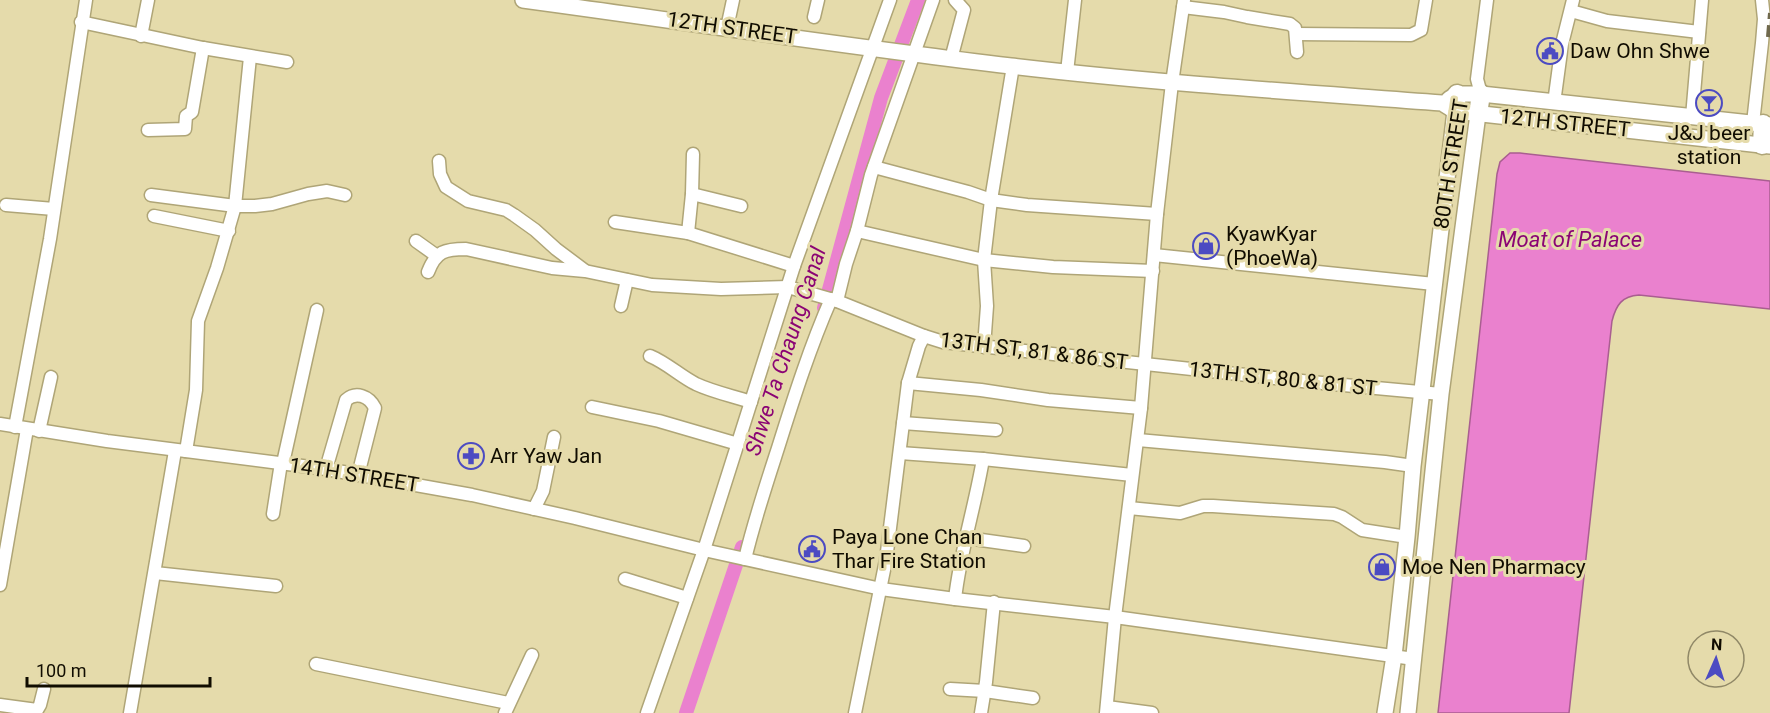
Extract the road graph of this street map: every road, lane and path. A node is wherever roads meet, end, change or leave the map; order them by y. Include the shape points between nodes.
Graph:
1 (86, 0) edge
2 (148, 0) edge
3 (524, 0) edge
4 (734, 0) edge
5 (818, 0) edge
6 (890, 0) edge
7 (933, 0) edge
8 (955, 0) edge
9 (1075, 0) edge
10 (1426, 0) edge
11 (1487, 0) edge
12 (1702, 0) edge
13 (1762, 0) edge
14 (554, 2) edge
15 (1184, 3) edge
16 (1572, 5) edge
17 (814, 17) dead end
18 (81, 22) junction
19 (727, 28) junction
20 (1699, 32) junction
21 (1296, 34) junction
22 (141, 36) junction
23 (203, 48) junction
24 (873, 48) junction
25 (903, 52) junction
26 (1296, 52) dead end
27 (250, 57) junction
28 (951, 59) junction
29 (287, 62) dead end
30 (1013, 66) junction
31 (1066, 72) junction
32 (1764, 74) edge
33 (1172, 83) junction
34 (1479, 86) junction
35 (1451, 103) junction
36 (1554, 103) junction
37 (1478, 114) junction
38 (1692, 117) junction
39 (1762, 124) edge
40 (148, 130) dead end
41 (1766, 145) edge
42 (693, 154) dead end
43 (439, 161) dead end
44 (874, 167) junction
45 (692, 194) junction
46 (151, 195) dead end
47 (345, 195) dead end
48 (991, 200) junction
49 (6, 205) dead end
50 (235, 206) junction
51 (741, 206) dead end
52 (54, 209) junction
53 (1157, 214) junction
54 (154, 216) dead end
55 (615, 222) dead end
56 (229, 231) junction
57 (857, 231) junction
58 (688, 233) junction
59 (416, 241) dead end
60 (1154, 255) junction
61 (437, 256) junction
62 (984, 260) junction
63 (794, 266) junction
64 (585, 271) junction
65 (1153, 271) junction
66 (428, 272) dead end
67 (627, 280) junction
68 (1434, 284) junction
69 (788, 287) junction
70 (834, 300) junction
71 (621, 306) dead end
72 (317, 310) dead end
73 (924, 336) junction
74 (984, 347) junction
75 (650, 356) dead end
76 (1146, 364) junction
77 (51, 377) dead end
78 (908, 383) junction
79 (1421, 392) junction
80 (1441, 394) junction
81 (751, 402) junction
82 (592, 407) dead end
83 (1142, 408) junction
84 (903, 423) junction
85 (0, 424) edge
86 (27, 429) junction
87 (996, 430) dead end
88 (554, 437) dead end
89 (1138, 440) junction
90 (738, 444) junction
91 (181, 451) junction
92 (900, 453) junction
93 (983, 459) junction
94 (282, 463) junction
95 (1413, 466) junction
96 (326, 469) junction
97 (358, 475) junction
98 (1132, 475) junction
99 (1129, 508) junction
100 (534, 509) junction
101 (273, 514) dead end
102 (1407, 537) junction
103 (967, 538) junction
104 (1024, 546) dead end
105 (704, 550) junction
106 (745, 559) junction
107 (154, 573) junction
108 (625, 579) dead end
109 (0, 585) edge
110 (276, 586) dead end
111 (880, 589) junction
112 (687, 598) junction
113 (955, 599) junction
114 (994, 602) junction
115 (1115, 616) junction
116 (532, 655) dead end
117 (1394, 656) junction
118 (1414, 658) junction
119 (316, 664) dead end
120 (44, 689) dead end
121 (950, 689) dead end
122 (985, 692) junction
123 (1033, 698) dead end
124 (0, 705) edge
125 (506, 708) edge
126 (1106, 710) edge
127 (130, 713) edge
128 (647, 713) edge
129 (855, 713) edge
130 (981, 713) edge
131 (1152, 713) edge
132 (1385, 713) edge
133 (1408, 713) edge

1 - 18 street
2 - 22 street
3 - 14 main road, 12TH STREET
4 - 19 street
5 - 17 street
6 - 24 street
7 - 25 street
8 - 28 street via 964,10
9 - 31 street
10 - 21 street via 1421,30 1411,35
11 - 34 street
12 - 20 street
13 - 32 street
14 - 19 main road, 12TH STREET
15 - 21 street via 1290,24
15 - 33 street
16 - 20 street via 1607,21
16 - 36 street
18 - 22 street
18 - 52 street
19 - 24 main road, 12TH STREET
20 - 38 street
21 - 26 street
22 - 23 street
23 - 27 street
23 - 40 street via 192,112 186,116 185,129
24 - 25 main road, 12TH STREET
24 - 63 street
25 - 28 main road, 12TH STREET
25 - 44 street
27 - 29 street
27 - 50 street
28 - 30 main road, 12TH STREET
30 - 31 main road, 12TH STREET
30 - 48 street
31 - 33 main road, 12TH STREET
32 - 39 street
33 - 35 main road, 12TH STREET
33 - 53 street
34 - 35 main road, 12TH STREET
34 - 36 main road, 12TH STREET
34 - 37 highway, 80TH STREET
35 - 37 main road, 12TH STREET
35 - 68 main road, 80TH STREET
36 - 38 main road, 12TH STREET
37 - 41 main road, 12TH STREET
37 - 80 main road, 80TH STREET
38 - 39 main road, 12TH STREET
39 - 41 highway
42 - 45 street
43 - 64 street via 446,188 468,201 506,210
44 - 48 street
44 - 57 street
45 - 51 street
45 - 58 street
46 - 50 street
47 - 50 street via 327,190 272,204
48 - 53 street
48 - 62 street
49 - 52 street
50 - 56 street
52 - 86 street
53 - 60 street
54 - 56 street
55 - 58 street
56 - 91 street via 198,321 196,390
57 - 62 street
57 - 70 street
58 - 63 street
59 - 61 street
60 - 65 street
60 - 68 street
61 - 64 street, 13TH ST, 81 & 86 ST via 452,249 466,249 552,268
61 - 66 street
62 - 65 street
62 - 74 street
63 - 69 street
64 - 67 street, 13TH ST, 81 & 86 ST
65 - 76 street
67 - 69 street, 13TH ST, 81 & 86 ST via 721,289
67 - 71 street
68 - 79 main road, 80TH STREET
69 - 70 street, 13TH ST, 81 & 86 ST
69 - 81 street
70 - 73 street, 13TH ST, 81 & 86 ST
70 - 106 street via 814,338
72 - 94 street
73 - 74 street, 13TH ST, 81 & 86 ST
73 - 78 street
74 - 76 street, 13TH ST, 81 & 86 ST
75 - 81 street via 698,385
76 - 79 street, 13TH ST, 80 & 81 ST
76 - 83 street
77 - 86 street
78 - 83 street
78 - 84 street
79 - 80 street, 13TH ST, 80 & 81 ST
79 - 95 main road, 80TH STREET
80 - 118 main road, 80TH STREET
81 - 90 street
82 - 90 street via 660,421
83 - 89 street
84 - 87 street
84 - 92 street
85 - 86 street, 14TH STREET
86 - 91 street, 14TH STREET
86 - 109 street
88 - 100 street via 543,490
89 - 95 street
89 - 98 street
90 - 105 street
91 - 94 street, 14TH STREET
91 - 107 street
92 - 93 street
92 - 111 street
93 - 98 street
93 - 103 street
94 - 96 street, 14TH STREET
94 - 101 street
95 - 102 main road, 80TH STREET
96 - 97 street, 14TH STREET
96 - 97 street via 346,400 361,396 375,408
97 - 100 street, 14TH STREET
98 - 99 street
99 - 102 street via 1180,513 1213,506 1323,513 1342,517 1362,530
99 - 115 street
100 - 105 street, 14TH STREET
102 - 117 main road, 80TH STREET
103 - 104 street
103 - 113 street
105 - 106 street, 14TH STREET
105 - 112 street
106 - 111 street, 14TH STREET
107 - 110 street
107 - 127 street
108 - 112 street
111 - 113 street, 14TH STREET
111 - 129 street
112 - 128 street
113 - 114 street, 14TH STREET
114 - 115 street, 14TH STREET
114 - 122 street
115 - 117 street, 14TH STREET
115 - 126 street
116 - 125 street
117 - 118 street, 14TH STREET
117 - 132 main road, 80TH STREET
118 - 133 main road, 80TH STREET
119 - 125 street
120 - 124 street via 38,710
121 - 122 street
122 - 123 street
122 - 130 street
126 - 131 street

